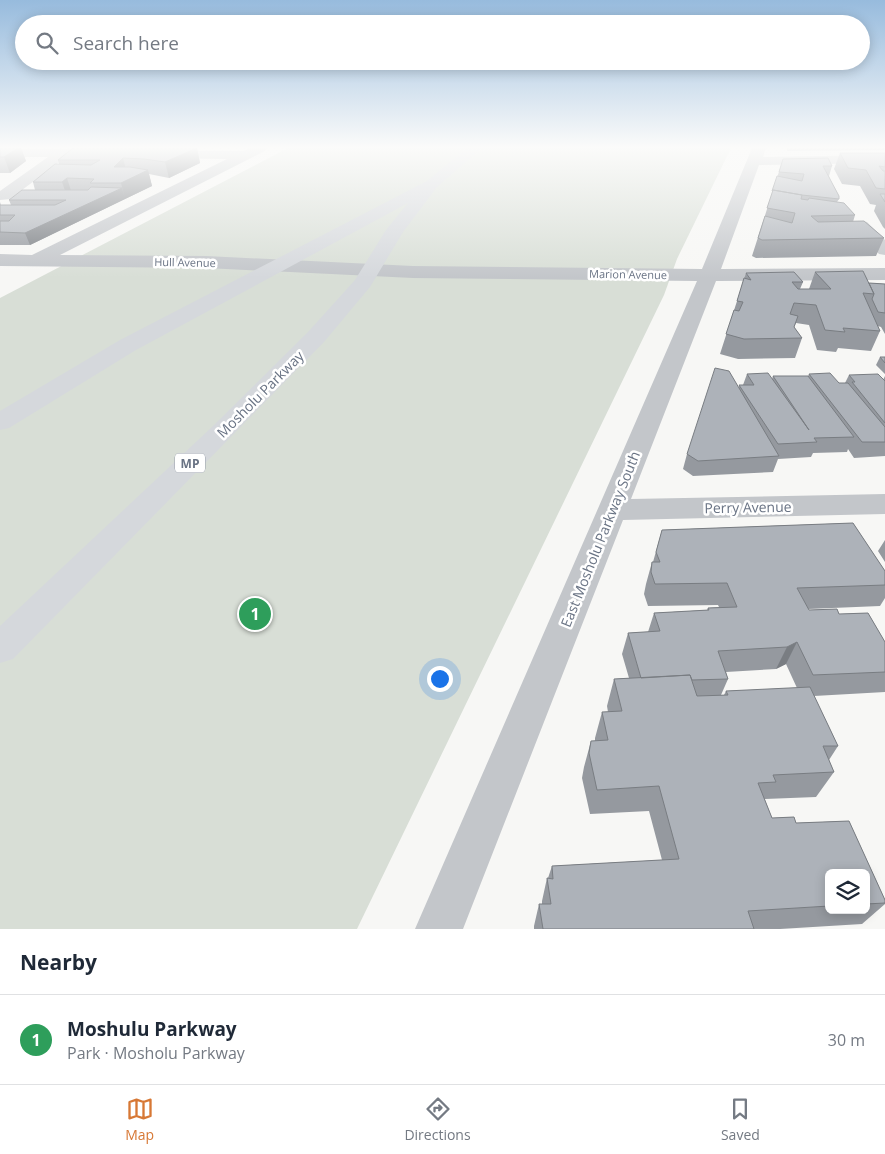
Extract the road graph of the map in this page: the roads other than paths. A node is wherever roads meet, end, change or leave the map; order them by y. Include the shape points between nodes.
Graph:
1 (10, 191) edge
2 (172, 191) edge
3 (418, 191) edge
4 (426, 191) edge
5 (742, 191) edge
6 (4, 196) dead end
7 (860, 226) edge
8 (885, 250) edge
9 (35, 260) junction
10 (278, 265) junction
11 (2, 268) edge
12 (371, 270) junction
13 (885, 274) edge
14 (709, 275) junction
15 (0, 422) edge
16 (885, 504) edge
17 (612, 510) junction
18 (0, 648) edge
19 (439, 929) edge

1 - 6 street
2 - 9 street
3 - 10 main road, Mosholu Parkway / MP
4 - 12 main road, Mosholu Parkway / MP via 395,230
5 - 14 street, East Mosholu Parkway South
7 - 8 street
9 - 10 street, Hull Avenue
9 - 11 street, Hull Avenue
10 - 12 street, Hull Avenue
10 - 15 main road, Mosholu Parkway / MP via 128,345
12 - 14 street, Marion Avenue
12 - 18 main road, Mosholu Parkway / MP via 349,300 291,364
13 - 14 street, Marion Avenue
14 - 17 street, East Mosholu Parkway South
16 - 17 street, Perry Avenue
17 - 19 street, East Mosholu Parkway South

